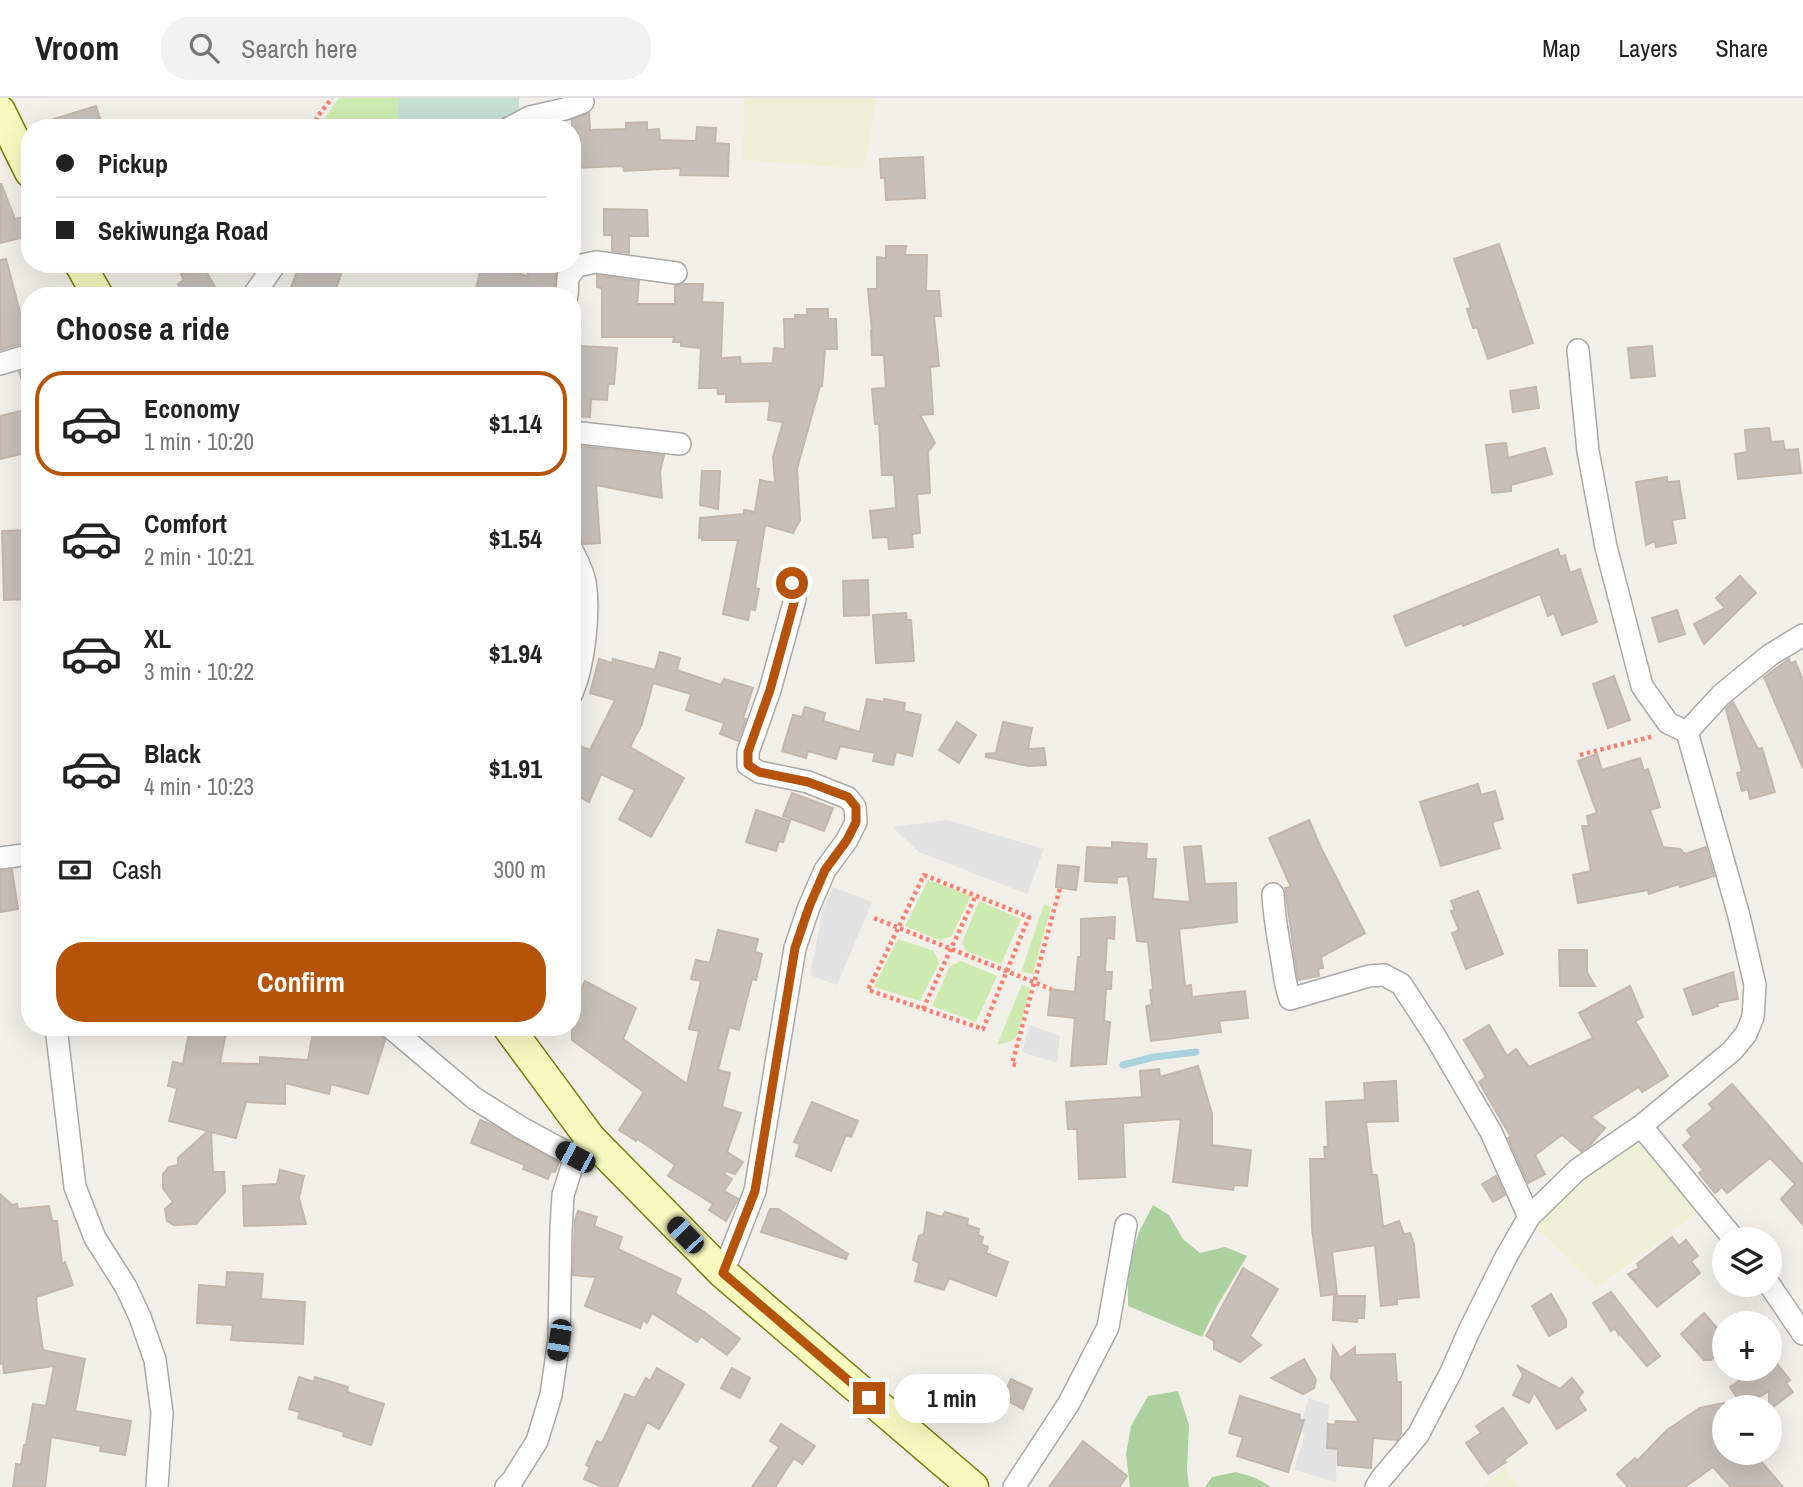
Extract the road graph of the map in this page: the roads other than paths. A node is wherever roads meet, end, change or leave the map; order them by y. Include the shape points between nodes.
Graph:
1 (583, 102) dead end
2 (0, 111) edge
3 (526, 119) edge
4 (21, 154) edge
5 (581, 265) edge
6 (676, 273) dead end
7 (1578, 350) dead end
8 (21, 358) edge
9 (0, 364) edge
10 (581, 433) edge
11 (680, 444) dead end
12 (581, 571) edge
13 (792, 583) dead end
14 (1803, 635) edge
15 (581, 655) edge
16 (1687, 732) junction
17 (21, 855) edge
18 (0, 858) edge
19 (1273, 894) dead end
20 (57, 1036) edge
21 (401, 1036) edge
22 (514, 1036) edge
23 (1641, 1126) junction
24 (582, 1147) junction
25 (1529, 1217) junction
26 (1126, 1225) dead end
27 (1724, 1227) edge
28 (723, 1273) junction
29 (1778, 1297) edge
30 (1803, 1334) edge
31 (157, 1487) edge
32 (506, 1487) edge
33 (973, 1487) edge
34 (1014, 1487) edge
35 (1376, 1487) edge

1 - 3 street
2 - 4 main road
5 - 6 street via 596,262
7 - 16 street via 1588,451 1606,547 1642,686 1668,723
8 - 9 street
10 - 11 street
12 - 15 street via 586,607
13 - 28 street via 795,599 748,752 748,765 848,797 856,807 856,822 825,870 795,948 755,1191
14 - 16 street via 1721,695
16 - 23 street via 1755,985 1753,1017 1732,1051
17 - 18 street
19 - 25 street via 1283,979 1290,999 1369,976 1384,975 1401,984 1491,1132
20 - 31 street via 75,1187 95,1238 140,1317 155,1360 162,1413
21 - 24 street via 474,1098 520,1127
22 - 24 main road
23 - 25 street via 1577,1170
23 - 27 street
24 - 28 main road
24 - 32 street via 563,1195 559,1340 551,1395 537,1441
25 - 35 street via 1418,1434
26 - 34 street via 1108,1327 1069,1403
28 - 33 main road
29 - 30 street

